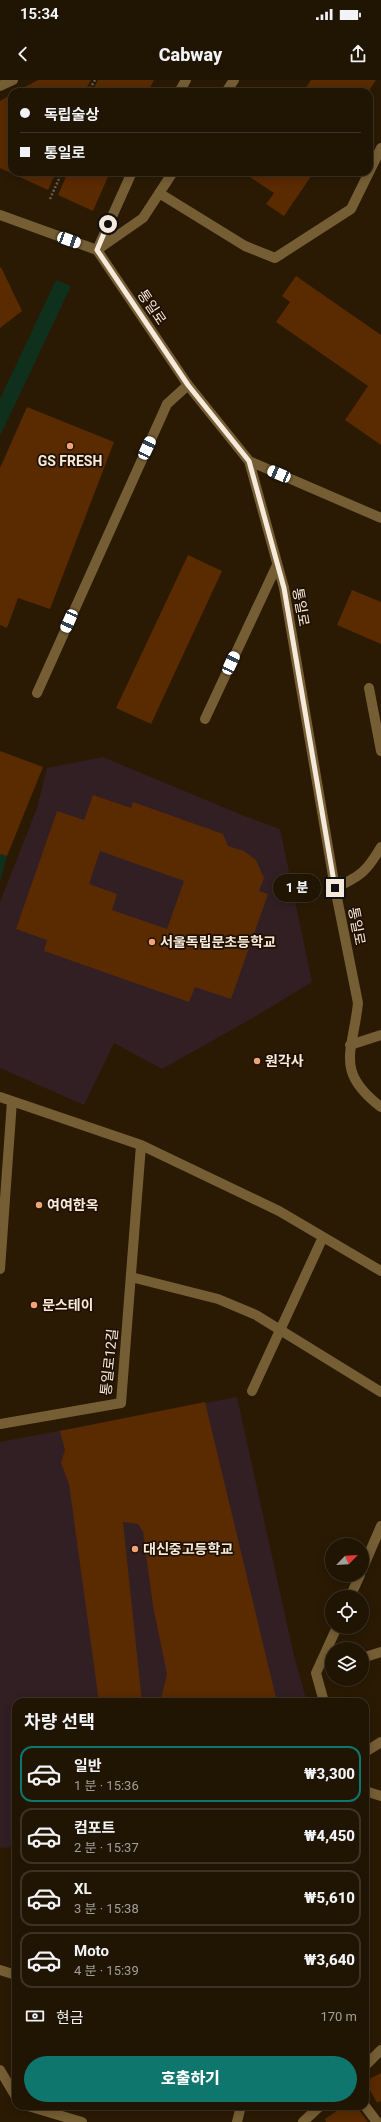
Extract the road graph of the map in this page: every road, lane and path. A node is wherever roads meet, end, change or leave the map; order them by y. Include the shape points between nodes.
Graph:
1 (13, 80) edge
2 (0, 86) edge
3 (381, 148) edge
4 (373, 164) edge
5 (60, 176) edge
6 (130, 176) edge
7 (170, 176) edge
8 (367, 176) edge
9 (159, 193) junction
10 (50, 199) dead end
11 (0, 215) edge
12 (97, 250) junction
13 (188, 385) junction
14 (249, 461) junction
15 (381, 518) edge
16 (277, 565) junction
17 (369, 688) dead end
18 (37, 693) dead end
19 (205, 719) dead end
20 (381, 751) edge
21 (381, 847) edge
22 (335, 888) junction
23 (381, 1035) edge
24 (350, 1044) junction
25 (0, 1097) edge
26 (12, 1101) junction
27 (381, 1107) edge
28 (141, 1145) junction
29 (323, 1237) junction
30 (0, 1268) edge
31 (381, 1271) edge
32 (131, 1277) junction
33 (280, 1330) junction
34 (252, 1391) dead end
35 (381, 1392) edge
36 (0, 1424) edge
37 (381, 1526) edge
38 (369, 1554) edge
39 (381, 1652) edge
40 (369, 1656) edge
41 (325, 1659) edge
42 (323, 1698) edge
43 (381, 1742) edge
44 (369, 1750) edge
45 (369, 1792) edge
46 (381, 1796) edge
47 (0, 1970) edge
48 (12, 1974) edge
49 (381, 2050) edge
50 (369, 2062) edge
51 (0, 2070) edge
52 (12, 2090) edge
53 (42, 2110) edge
54 (240, 2110) edge
55 (316, 2110) edge
56 (368, 2110) edge
57 (82, 2122) edge
58 (237, 2122) edge
59 (303, 2122) edge
60 (377, 2122) edge

1 - 2 street
3 - 4 street
5 - 10 path
6 - 12 street
7 - 9 street
8 - 9 street via 351,209 275,258 244,246
9 - 12 street via 143,218
11 - 12 street
12 - 13 street, 통일로
13 - 14 street, 통일로
13 - 18 street via 167,404
14 - 15 street
14 - 16 street, 통일로
16 - 19 street
16 - 22 street, 통일로 via 284,588
17 - 20 street
21 - 22 street via 370,866 356,879
22 - 24 street, 통일로 via 358,1003
23 - 24 street
24 - 27 street, 통일로 via 349,1065 354,1080 365,1095
25 - 26 street
26 - 28 street
26 - 30 street
28 - 29 street via 279,1211
28 - 32 street, 통일로12길
29 - 31 street
29 - 33 street
32 - 33 street via 218,1299 256,1315
32 - 36 street, 통일로12길 via 121,1403
33 - 34 street
33 - 35 street
37 - 38 street
39 - 40 street
41 - 42 street via 316,1674
43 - 44 street
45 - 46 street
47 - 48 street
49 - 50 street
51 - 52 street
53 - 57 street
54 - 58 street
55 - 59 street
56 - 60 street

